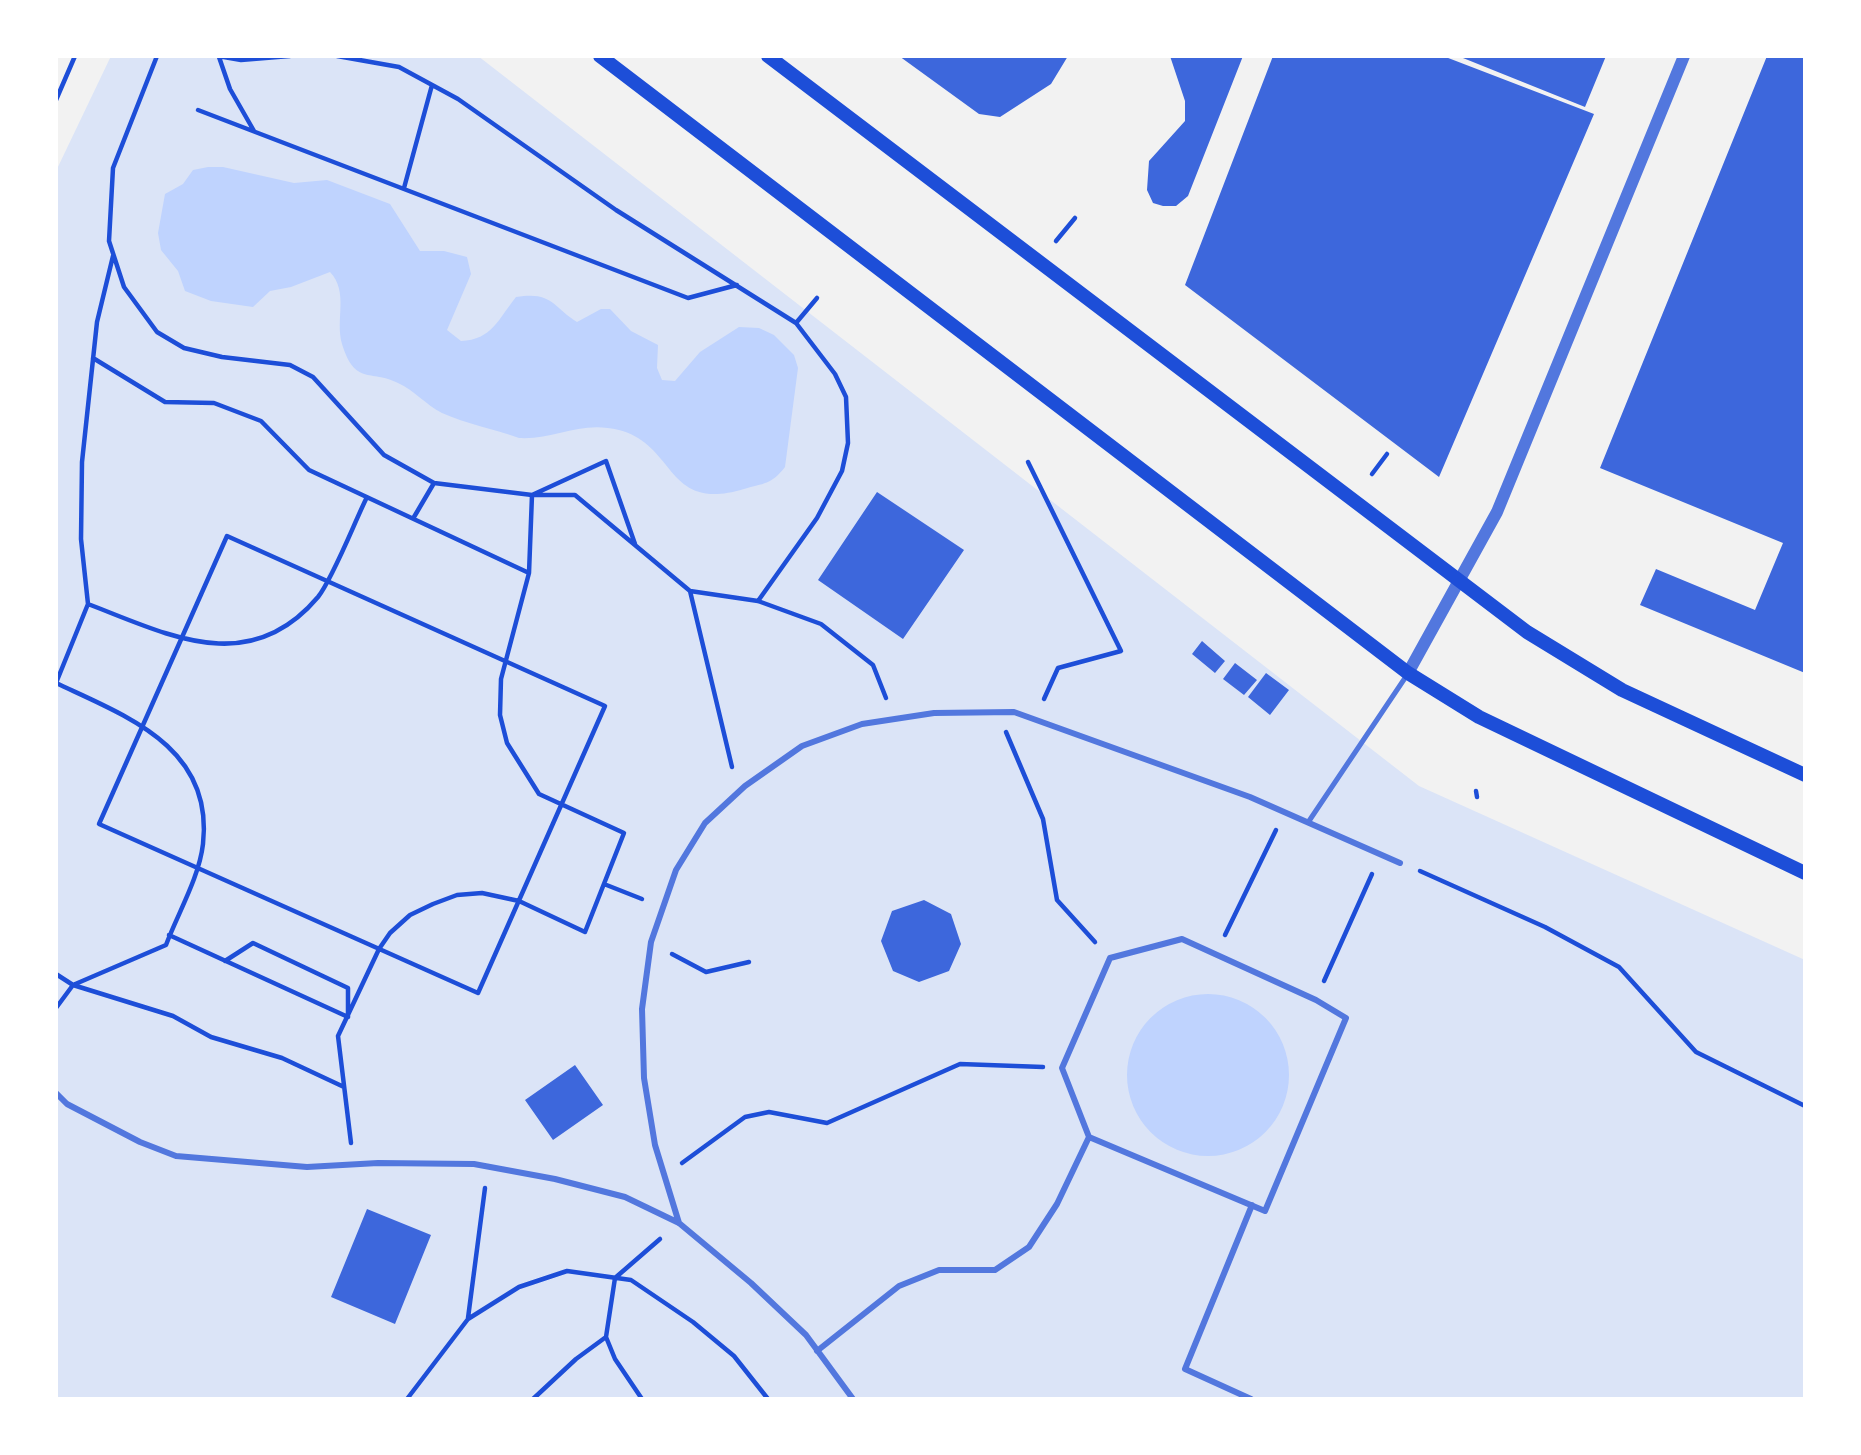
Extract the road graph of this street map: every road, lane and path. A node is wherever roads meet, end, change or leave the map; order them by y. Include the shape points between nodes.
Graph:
1 (75, 56) edge
2 (157, 56) edge
3 (218, 56) edge
4 (290, 56) edge
5 (337, 56) edge
6 (600, 56) edge
7 (768, 56) edge
8 (1684, 56) edge
9 (432, 85) junction
10 (56, 100) edge
11 (198, 110) dead end
12 (255, 132) junction
13 (404, 188) junction
14 (1075, 218) dead end
15 (1051, 238) dead end
16 (113, 256) junction
17 (737, 285) junction
18 (817, 298) dead end
19 (796, 323) junction
20 (93, 358) junction
21 (1387, 454) dead end
22 (1028, 462) dead end
23 (1372, 474) dead end
24 (434, 483) junction
25 (532, 495) junction
26 (367, 496) junction
27 (414, 517) junction
28 (635, 545) junction
29 (529, 573) junction
30 (326, 580) junction
31 (1459, 583) junction
32 (690, 591) junction
33 (758, 601) junction
34 (88, 604) junction
35 (181, 640) junction
36 (506, 661) junction
37 (1408, 673) junction
38 (56, 683) edge
39 (998, 712) junction
40 (894, 719) junction
41 (1035, 719) junction
42 (144, 725) junction
43 (1805, 775) edge
44 (738, 793) junction
45 (561, 806) junction
46 (1286, 811) junction
47 (1309, 821) junction
48 (1381, 854) junction
49 (1400, 863) joint
50 (196, 868) junction
51 (1805, 873) edge
52 (604, 884) junction
53 (519, 901) junction
54 (663, 908) junction
55 (169, 935) junction
56 (651, 942) junction
57 (379, 949) junction
58 (1215, 955) junction
59 (1110, 958) junction
60 (225, 961) junction
61 (749, 962) dead end
62 (56, 974) edge
63 (73, 985) junction
64 (1316, 1000) junction
65 (56, 1008) edge
66 (348, 1017) junction
67 (1062, 1068) junction
68 (345, 1087) junction
69 (56, 1093) edge
70 (1805, 1106) edge
71 (1089, 1137) junction
72 (354, 1165) junction
73 (488, 1166) junction
74 (664, 1177) junction
75 (1252, 1205) junction
76 (679, 1223) junction
77 (615, 1278) junction
78 (468, 1319) junction
79 (606, 1337) junction
80 (817, 1351) junction
81 (407, 1399) edge
82 (533, 1399) edge
83 (642, 1399) edge
84 (768, 1399) edge
85 (853, 1399) edge
86 (1251, 1399) edge

1 - 10 path
2 - 16 path via 113,168 108,241
3 - 4 path via 253,60
3 - 12 path via 230,89
5 - 9 path via 399,67
6 - 37 main road
7 - 31 main road
8 - 31 street via 1497,512
9 - 13 path
9 - 17 path via 616,210
11 - 12 path
12 - 13 path
13 - 17 path via 688,298
14 - 15 path via 1058,243
16 - 20 path
16 - 24 path via 124,287 157,332 184,348 222,358 290,365 313,377 384,456
17 - 19 path
18 - 19 path
19 - 33 path via 835,374 846,397 848,443 842,471 817,518
20 - 26 path via 165,402 214,403 261,421 309,470
20 - 34 path via 82,462 80,539
21 - 23 path
22 - 41 path via 1121,651 1058,668
24 - 25 path
24 - 27 path
25 - 28 path via 575,495
25 - 28 path via 606,461
25 - 29 path
26 - 27 path
26 - 30 path
27 - 29 path
28 - 32 path
29 - 36 path
30 - 35 path via 305,610 264,635 219,645
30 - 35 path via 227,536
30 - 36 path
31 - 37 street
31 - 43 main road via 1527,632 1622,690
32 - 33 path
32 - 44 path
33 - 40 path via 821,624 873,665
34 - 35 path
34 - 38 path
35 - 42 path
36 - 45 path via 500,715 507,744 539,794
36 - 45 path via 605,706
37 - 47 lane
37 - 51 main road via 1479,717
38 - 42 path
39 - 40 street
39 - 41 street
39 - 59 path via 1043,819 1057,900
40 - 44 street via 862,723 802,746
41 - 46 street
42 - 50 path via 176,755 198,797 203,845
42 - 50 path via 99,824
44 - 54 street via 705,822 676,870
45 - 52 path via 624,834
45 - 53 path
46 - 47 street
46 - 58 path
47 - 48 street
48 - 49 street
48 - 64 path
49 - 70 path via 1545,927 1619,967 1696,1052
50 - 55 path
50 - 57 path
52 - 53 path via 585,932
52 - 54 path
53 - 57 path via 482,892 457,895 410,915
53 - 57 path via 478,993
54 - 56 street
55 - 60 path
55 - 63 path via 166,944
56 - 61 path via 706,972
56 - 74 street via 642,1009 643,1078
57 - 66 path
58 - 59 street via 1182,939
58 - 64 street
59 - 67 street
60 - 66 path
60 - 66 path via 253,943 348,988
62 - 63 path
63 - 65 path
63 - 68 path via 173,1016 211,1037 282,1058
64 - 75 street via 1346,1018 1265,1211
66 - 68 path via 338,1036
67 - 71 street
67 - 74 path via 960,1064 827,1123 769,1112 745,1117
68 - 72 path
69 - 72 street via 67,1104 176,1156 307,1167
71 - 75 street
71 - 80 street via 1057,1204 1029,1247 995,1270 939,1270 899,1286
72 - 73 street
73 - 76 street via 625,1197
73 - 78 path
74 - 76 street
75 - 86 street via 1185,1369
76 - 77 path
76 - 80 street via 751,1283
77 - 78 path via 567,1271 519,1287
77 - 79 path
77 - 84 path via 631,1280 693,1322 734,1356
78 - 81 path
79 - 82 path
79 - 83 path
80 - 85 street

